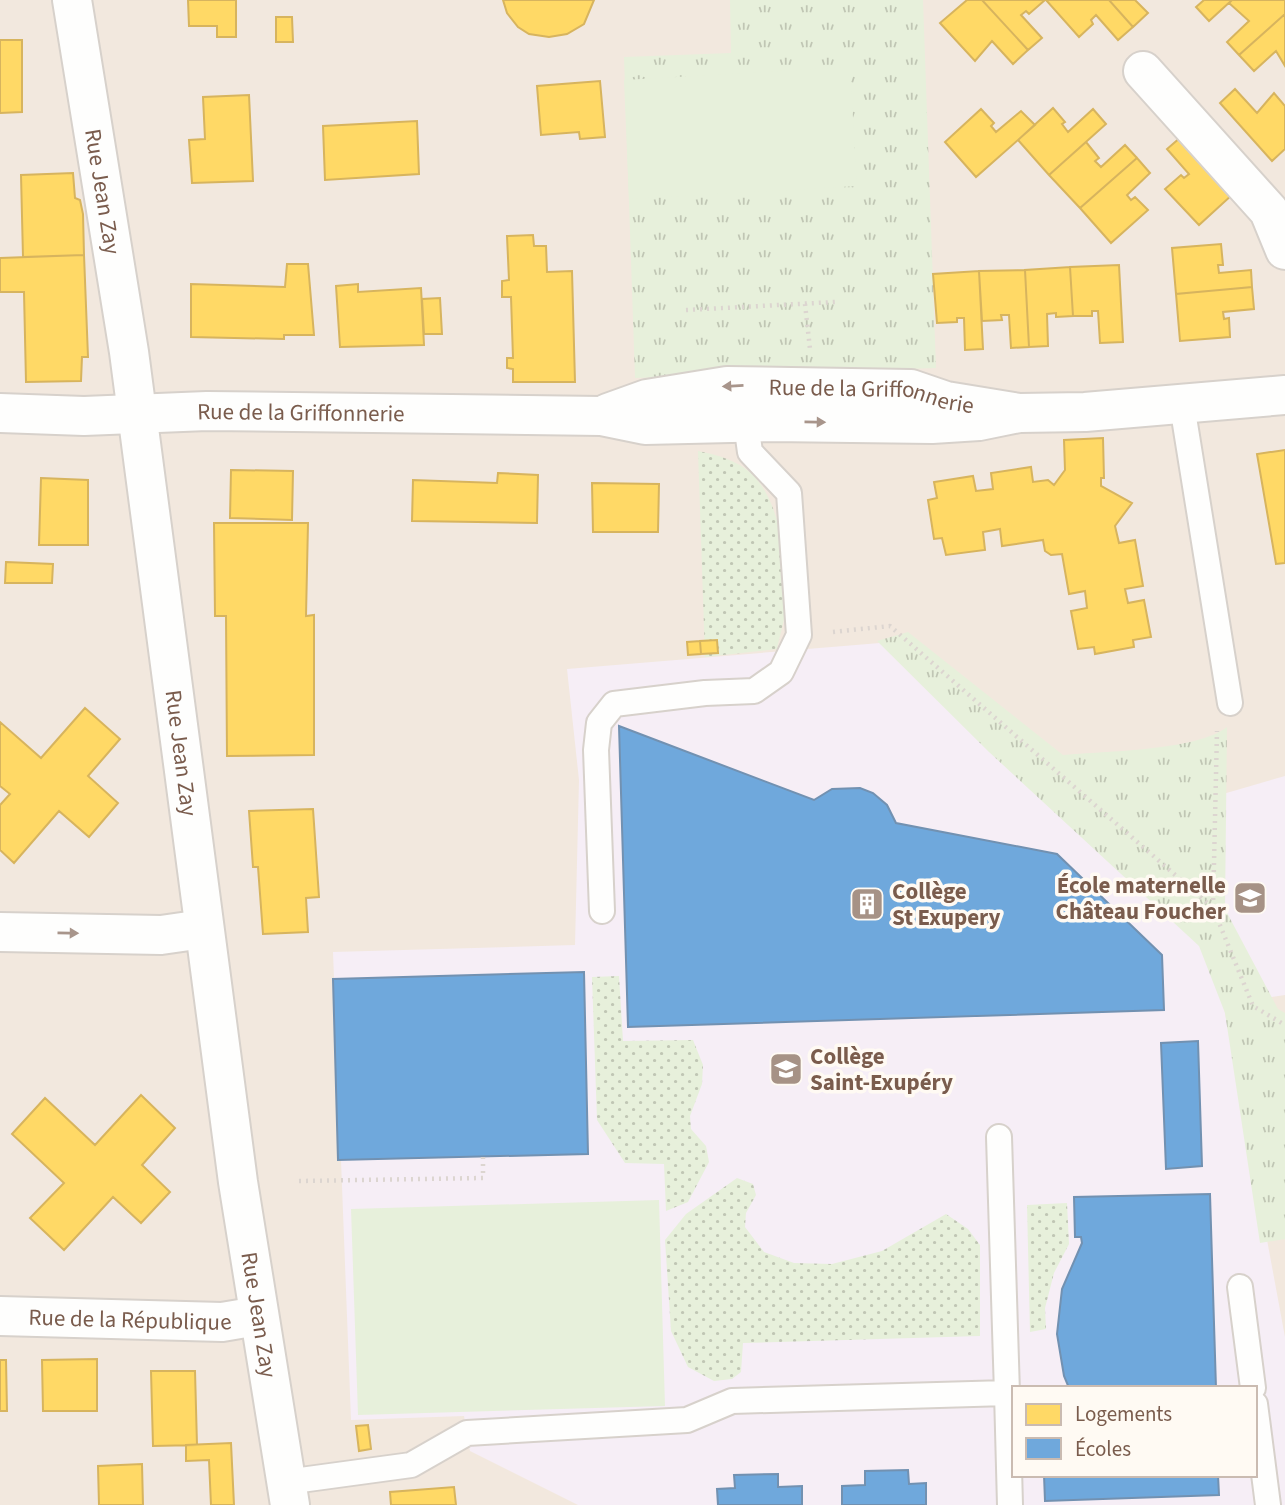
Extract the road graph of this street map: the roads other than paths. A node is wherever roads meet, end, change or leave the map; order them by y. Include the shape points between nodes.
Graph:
1 (72, 0) edge
2 (1143, 71) dead end
3 (1285, 250) edge
4 (1285, 395) edge
5 (1182, 405) junction
6 (136, 412) junction
7 (0, 413) edge
8 (1019, 413) junction
9 (601, 416) junction
10 (746, 423) junction
11 (1230, 703) road end
12 (602, 911) dead end
13 (203, 929) junction
14 (0, 932) edge
15 (999, 1137) dead end
16 (1240, 1287) dead end
17 (0, 1316) edge
18 (258, 1316) junction
19 (1253, 1386) edge
20 (1007, 1393) junction
21 (1257, 1420) edge
22 (288, 1494) edge
23 (1010, 1505) edge
24 (1268, 1505) edge

1 - 6 street, Rue Jean Zay
2 - 3 street via 1269,211
4 - 5 street, Rue de la Griffonnerie
5 - 8 street, Rue de la Griffonnerie
5 - 11 lane
6 - 7 street, Rue de la Griffonnerie via 84,416
6 - 9 street, Rue de la Griffonnerie
6 - 13 street, Rue Jean Zay
8 -> 9 street, Rue de la Griffonnerie via 946,401 911,389 800,385 727,386 647,399
10 -> 8 street, Rue de la Griffonnerie via 932,424
9 - 10 street, Rue de la Griffonnerie via 645,425
10 - 12 lane via 750,452 789,493 799,635 781,673 754,691 705,692 614,704 599,723
14 -> 13 street via 161,934
13 - 18 street, Rue Jean Zay
15 - 20 lane
16 - 19 lane
17 - 18 street, Rue de la République via 222,1322
18 - 22 street, Rue Jean Zay
20 - 22 lane via 732,1401 687,1420 467,1433 411,1465
20 - 23 lane
21 - 24 lane

